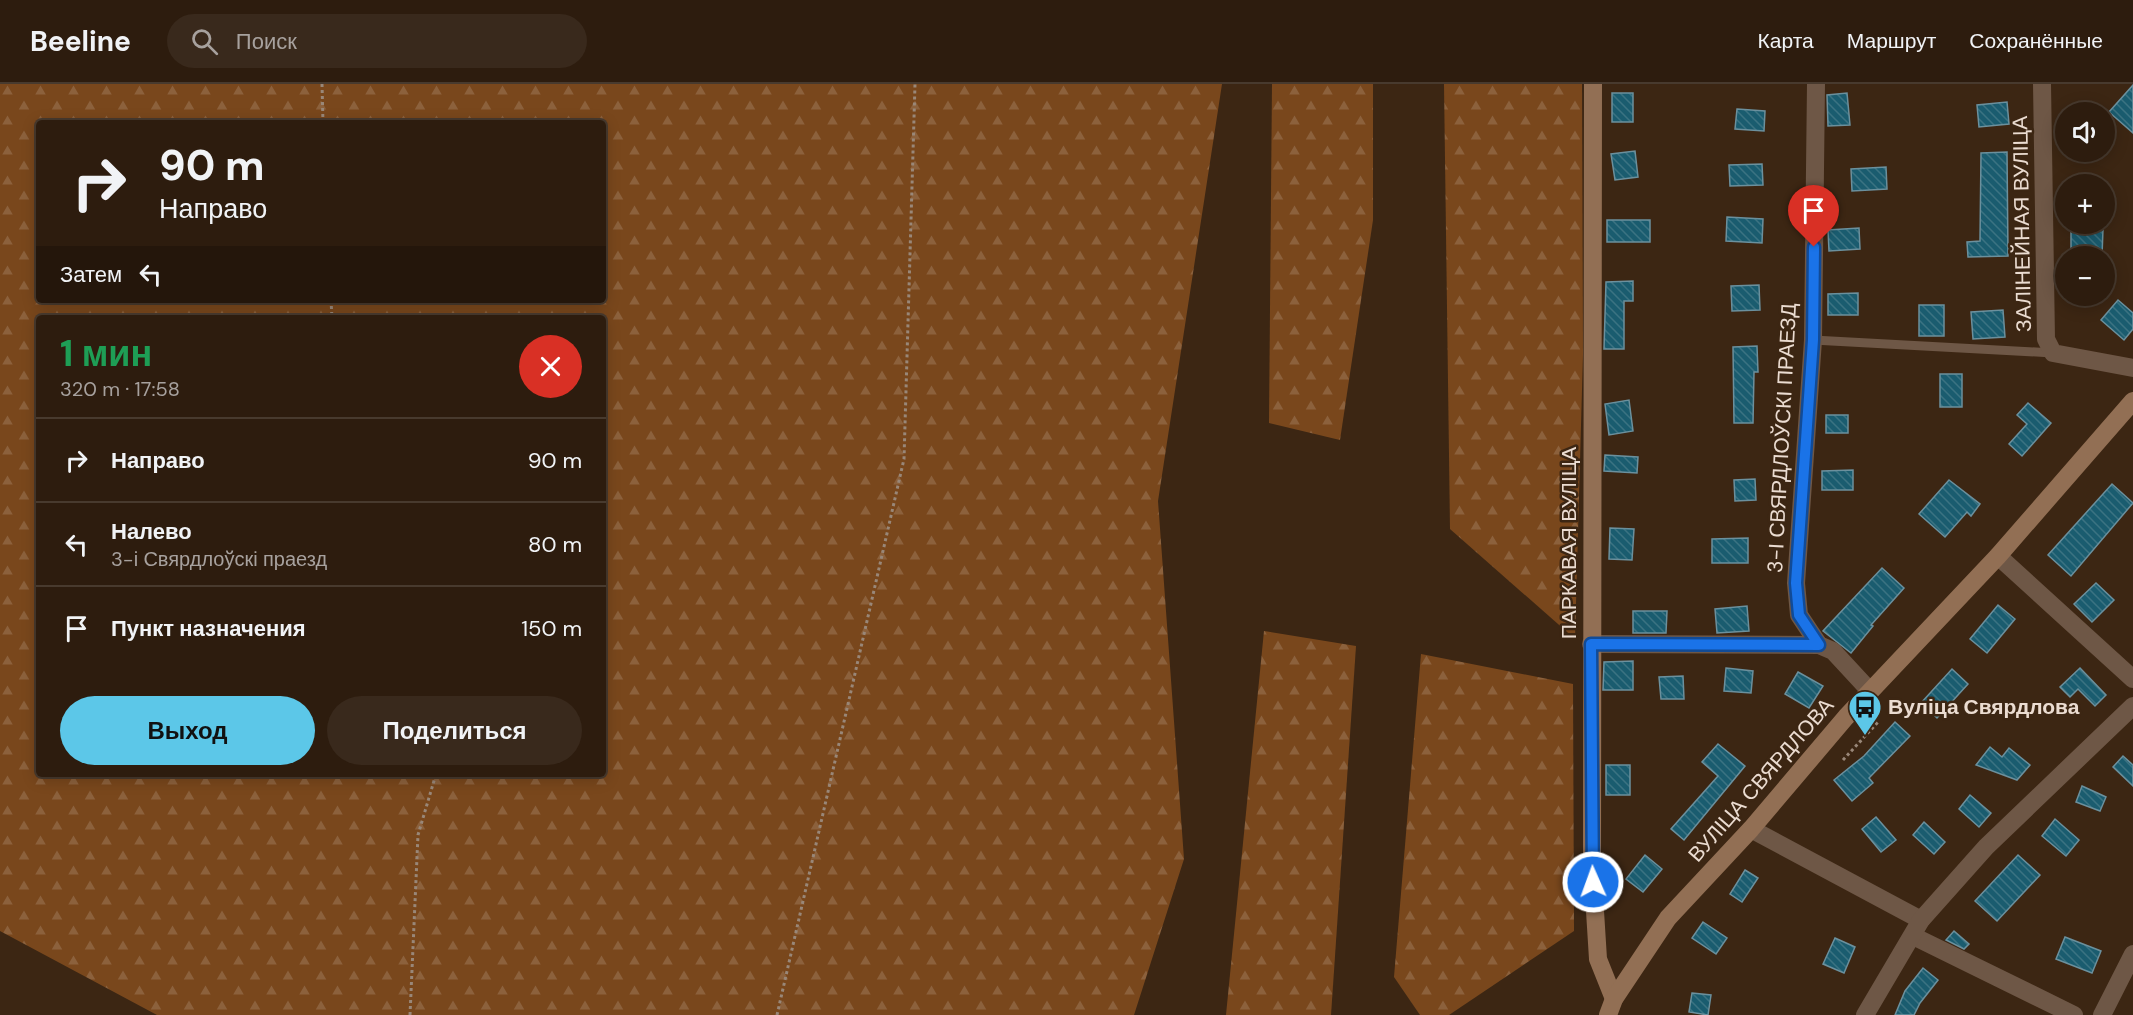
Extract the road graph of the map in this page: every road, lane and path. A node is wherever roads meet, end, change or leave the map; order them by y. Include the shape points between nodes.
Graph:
1 (322, 84) edge
2 (915, 84) edge
3 (1593, 84) edge
4 (1816, 84) edge
5 (2042, 84) edge
6 (323, 120) edge
7 (1813, 340) junction
8 (2053, 353) junction
9 (2133, 368) edge
10 (2133, 401) edge
11 (1998, 556) junction
12 (1591, 644) junction
13 (1819, 645) junction
14 (2133, 679) edge
15 (1870, 691) junction
16 (2133, 706) edge
17 (1879, 721) dead end
18 (1843, 760) dead end
19 (435, 777) edge
20 (1752, 829) junction
21 (1917, 928) junction
22 (2133, 954) edge
23 (1611, 1007) edge
24 (410, 1015) edge
25 (777, 1015) edge
26 (1866, 1015) edge
27 (2074, 1015) edge
28 (2102, 1015) edge

1 - 6 path
2 - 25 path via 904,459
3 - 12 street, ПАРКАВАЯ ВУЛІЦА
4 - 7 street, 3-І СВЯРДЛОЎСКІ ПРАЕЗД
5 - 8 street, ЗАЛІНЕЙНАЯ ВУЛІЦА via 2044,323
7 - 8 lane
7 - 13 street, 3-І СВЯРДЛОЎСКІ ПРАЕЗД via 1796,583 1799,615
8 - 9 street, ЗАЛІНЕЙНАЯ ВУЛІЦА
10 - 11 street, ВУЛІЦА СВЯРДЛОВА
11 - 14 street
11 - 15 street, ВУЛІЦА СВЯРДЛОВА
12 - 13 street
12 - 23 street, ПАРКАВАЯ ВУЛІЦА via 1594,906 1598,959
13 - 15 street via 1833,651
15 - 20 street, ВУЛІЦА СВЯРДЛОВА
16 - 21 street via 1986,847
17 - 18 path
19 - 24 path via 418,836
20 - 21 street
20 - 23 street, ВУЛІЦА СВЯРДЛОВА via 1668,918
21 - 26 street
21 - 27 street
22 - 28 street

